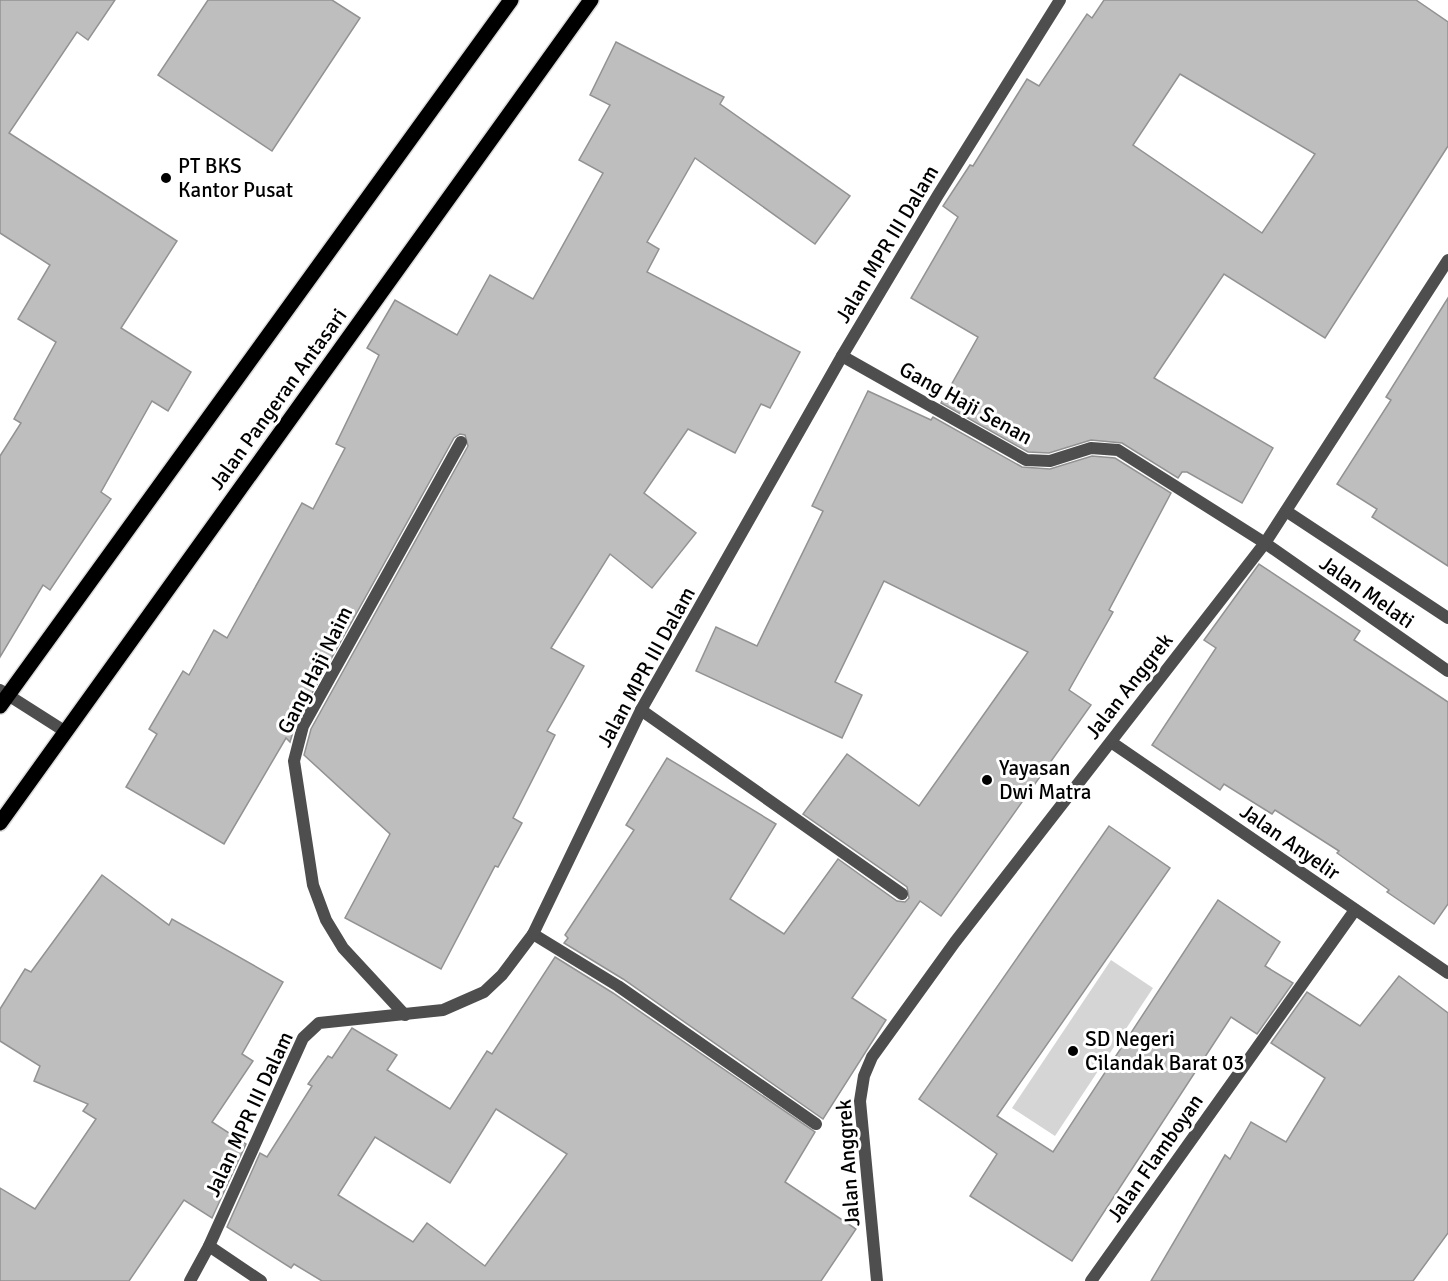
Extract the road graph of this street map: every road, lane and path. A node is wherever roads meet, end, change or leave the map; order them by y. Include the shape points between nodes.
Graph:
1 (511, 0) edge
2 (591, 0) edge
3 (1060, 0) edge
4 (1448, 260) edge
5 (842, 356) junction
6 (461, 442) dead end
7 (1286, 511) junction
8 (1265, 543) junction
9 (1448, 618) edge
10 (1448, 671) edge
11 (3, 697) edge
12 (641, 710) junction
13 (66, 732) junction
14 (1111, 742) junction
15 (0, 823) edge
16 (902, 894) dead end
17 (1355, 910) junction
18 (533, 934) junction
19 (1448, 973) edge
20 (405, 1015) junction
21 (816, 1124) dead end
22 (209, 1246) junction
23 (190, 1281) edge
24 (261, 1281) edge
25 (877, 1281) edge
26 (1090, 1281) edge

1 - 11 main road
2 - 13 main road, Jalan Pangeran Antasari
3 - 5 street, Jalan MPR III Dalam
4 - 7 street, Jalan Anggrek
5 - 8 street, Gang Haji Senan via 1026,460 1050,461 1091,448 1118,450
5 - 12 street, Jalan MPR III Dalam
6 - 20 street, Gang Haji Naim via 303,726 294,761 313,885 326,920 343,948
7 - 8 street, Jalan Anggrek
7 - 9 street, Jalan Melati
8 - 10 street, Jalan Melati
8 - 14 street, Jalan Anggrek
11 - 13 street
12 - 16 street
12 - 18 street, Jalan MPR III Dalam
13 - 15 main road, Jalan Pangeran Antasari
14 - 17 street, Jalan Anyelir
14 - 25 street, Jalan Anggrek via 955,942 872,1057 860,1101
17 - 19 street, Jalan Anyelir
17 - 26 street, Jalan Flamboyan
18 - 20 street, Jalan MPR III Dalam via 484,992 444,1010
18 - 21 street, Jalan Anggrek via 618,986
20 - 22 street, Jalan MPR III Dalam via 319,1023 303,1038
22 - 23 street, Jalan MPR III Dalam
22 - 24 street

